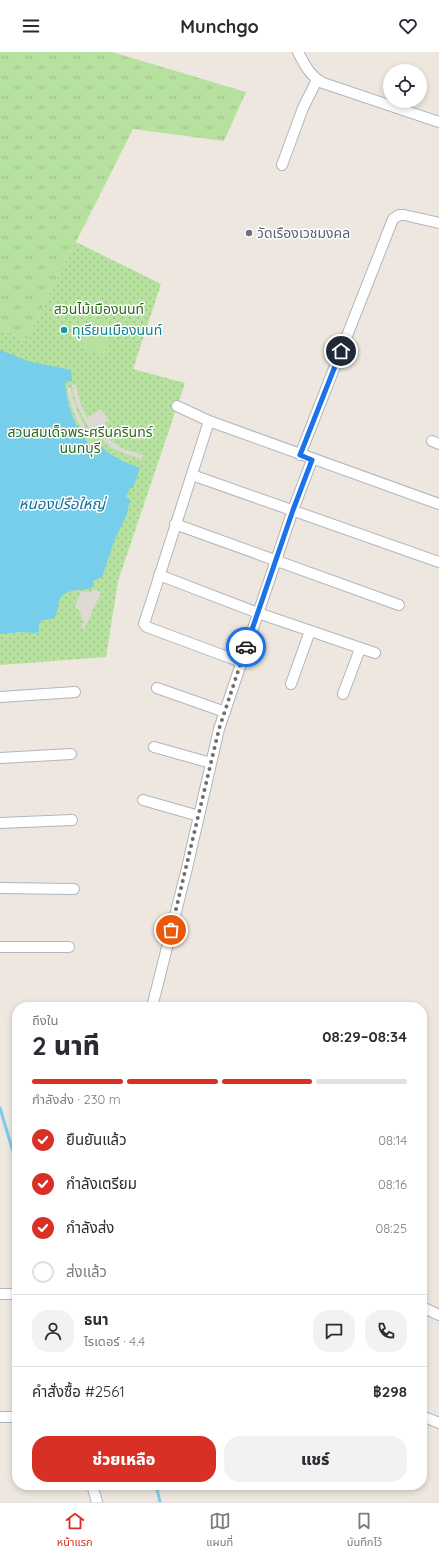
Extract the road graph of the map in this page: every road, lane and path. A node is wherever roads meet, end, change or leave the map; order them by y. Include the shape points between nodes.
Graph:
1 (298, 52) edge
2 (317, 80) junction
3 (439, 122) edge
4 (282, 165) dead end
5 (439, 223) edge
6 (177, 406) dead end
7 (209, 421) junction
8 (300, 455) junction
9 (312, 460) junction
10 (192, 475) junction
11 (439, 504) edge
12 (293, 510) junction
13 (176, 524) junction
14 (276, 560) junction
15 (439, 562) edge
16 (159, 575) junction
17 (399, 605) dead end
18 (258, 613) junction
19 (310, 631) junction
20 (360, 648) junction
21 (375, 653) dead end
22 (241, 662) junction
23 (291, 684) dead end
24 (157, 688) dead end
25 (75, 692) dead end
26 (343, 694) dead end
27 (0, 697) edge
28 (225, 712) junction
29 (154, 746) dead end
30 (71, 754) dead end
31 (0, 758) edge
32 (211, 763) junction
33 (143, 800) dead end
34 (198, 816) junction
35 (72, 820) dead end
36 (0, 823) edge
37 (0, 888) edge
38 (74, 889) dead end
39 (0, 947) edge
40 (70, 947) dead end
41 (153, 1002) edge
42 (0, 1294) edge
43 (12, 1294) edge
44 (427, 1309) edge
45 (439, 1315) edge
46 (0, 1417) edge
47 (12, 1417) edge
48 (427, 1418) edge
49 (439, 1423) edge
50 (93, 1490) edge
51 (97, 1502) edge

1 - 2 street via 304,65
2 - 3 street
2 - 4 street via 303,108
5 - 8 street via 404,215 393,219
6 - 7 street
7 - 8 street
7 - 10 street
8 - 9 street
9 - 11 street
9 - 12 street
10 - 12 street
10 - 13 street
12 - 14 street
12 - 15 street
13 - 14 street
13 - 16 street
14 - 17 street
14 - 18 street
16 - 18 street
16 - 22 street via 144,621 145,626
18 - 19 street
18 - 22 street
19 - 20 street
19 - 23 street
20 - 21 street
20 - 26 street
22 - 28 street
24 - 28 street
25 - 27 street
28 - 32 street
29 - 32 street
30 - 31 street
32 - 34 street
33 - 34 street
34 - 41 street
35 - 36 street
37 - 38 street
39 - 40 street
42 - 43 street
44 - 45 street
46 - 47 street
48 - 49 street
50 - 51 street

